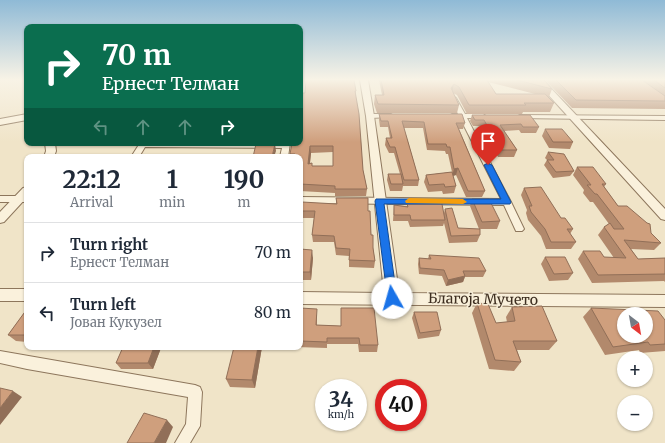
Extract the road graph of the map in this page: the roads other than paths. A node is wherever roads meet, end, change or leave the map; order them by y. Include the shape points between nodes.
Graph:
1 (367, 101) edge
2 (455, 101) edge
3 (558, 101) edge
4 (370, 116) junction
5 (401, 116) edge
6 (447, 116) edge
7 (462, 116) junction
8 (494, 117) edge
9 (510, 117) edge
10 (573, 117) junction
11 (24, 118) edge
12 (665, 118) edge
13 (0, 122) edge
14 (0, 199) edge
15 (23, 199) edge
16 (303, 200) edge
17 (379, 201) junction
18 (507, 202) junction
19 (665, 216) edge
20 (0, 219) edge
21 (519, 229) dead end
22 (0, 295) edge
23 (24, 295) edge
24 (303, 298) edge
25 (392, 298) junction
26 (665, 301) edge
27 (0, 357) edge
28 (182, 443) edge

1 - 4 street
2 - 7 street
3 - 10 street
4 - 5 street
4 - 17 street
6 - 7 street
7 - 8 street
7 - 18 street
9 - 10 street
10 - 12 street
10 - 19 street
11 - 13 street
14 - 15 street
15 - 20 street
16 - 17 street
17 - 18 street
17 - 25 street
18 - 21 street
22 - 23 street
24 - 25 street, Благоја Мучето
25 - 26 street, Благоја Мучето
27 - 28 street via 27,364 195,392 193,426

